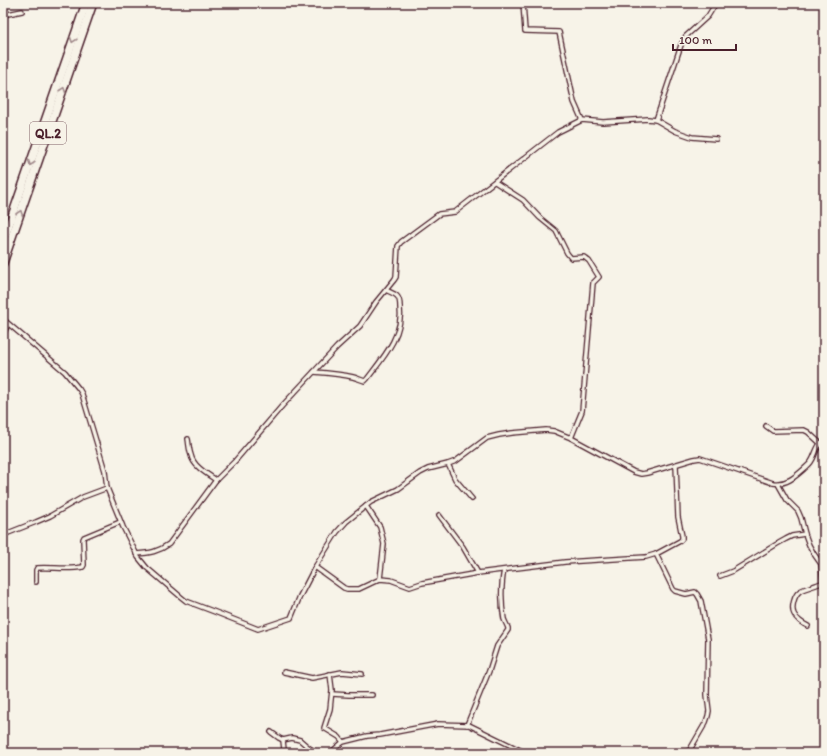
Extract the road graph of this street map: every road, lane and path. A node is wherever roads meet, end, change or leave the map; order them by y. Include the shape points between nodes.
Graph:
1 (86, 3) edge
2 (93, 3) edge
3 (524, 3) edge
4 (716, 3) edge
5 (22, 11) dead end
6 (3, 15) edge
7 (582, 120) junction
8 (656, 120) junction
9 (716, 139) dead end
10 (495, 182) junction
11 (3, 242) edge
12 (3, 263) edge
13 (386, 290) junction
14 (3, 319) edge
15 (8, 324) junction
16 (3, 334) edge
17 (314, 372) junction
18 (766, 426) dead end
19 (188, 438) dead end
20 (571, 438) junction
21 (822, 442) edge
22 (448, 464) junction
23 (676, 465) junction
24 (216, 480) junction
25 (778, 484) junction
26 (107, 488) junction
27 (472, 499) dead end
28 (366, 506) junction
29 (439, 515) dead end
30 (120, 522) junction
31 (805, 534) junction
32 (3, 535) edge
33 (136, 554) junction
34 (656, 554) junction
35 (315, 568) junction
36 (504, 570) junction
37 (478, 573) junction
38 (720, 576) dead end
39 (380, 579) junction
40 (36, 582) dead end
41 (808, 626) dead end
42 (284, 672) dead end
43 (330, 674) junction
44 (362, 674) dead end
45 (332, 694) junction
46 (372, 695) dead end
47 (467, 725) junction
48 (271, 732) dead end
49 (283, 740) junction
50 (343, 742) junction
51 (284, 753) edge
52 (317, 753) edge
53 (330, 753) edge
54 (526, 753) edge
55 (688, 753) edge

1 -> 11 highway, QL.2
12 -> 2 highway, QL.2
3 - 7 street via 525,30 559,32 574,102
4 - 8 street via 708,16 685,37
5 - 6 street
7 - 8 street
7 - 10 street via 558,132
8 - 9 street via 692,137
10 - 13 street via 456,212 439,214 404,240 398,246 396,277
10 - 20 street via 528,204 556,231 569,257 584,257 597,274 582,412
13 - 17 street via 360,326
13 - 17 street via 399,299 400,323 389,348 367,379 362,381
14 - 15 street
15 - 16 street
15 - 26 street via 65,372 79,389 96,438
17 - 24 street
18 - 21 street via 773,431 804,430
19 - 24 street via 192,459
20 - 22 street via 546,430 494,436
20 - 23 street via 634,472 642,474
21 - 25 street via 811,462 796,476
22 - 27 street via 455,478
22 - 28 street via 423,470 398,489
23 - 25 street via 700,458
23 - 34 street via 678,518 682,539
24 - 33 street via 169,544 157,551
25 - 31 street via 787,500 798,511
26 - 30 street
26 - 32 street via 83,497 50,516
28 - 35 street via 339,530
28 - 39 street via 380,527 384,544
29 - 37 street via 463,546
30 - 33 street
30 - 40 street via 84,537 83,567 37,568
31 - 38 street via 792,536
31 - 41 street via 821,564 823,580 822,583 800,591 794,600 794,615
33 - 35 street via 147,568 183,600 258,629 291,618
34 - 36 street
34 - 55 street via 672,589 686,594 697,594 701,601 708,639 709,711 706,722
35 - 39 street via 347,590 359,589
36 - 37 street
36 - 47 street via 502,596 508,630 497,646
37 - 39 street via 410,587
42 - 43 street via 312,678
43 - 44 street
43 - 45 street
45 - 46 street
45 - 50 street via 324,728
47 - 50 street via 438,724
47 - 54 street
48 - 49 street
49 - 51 street
49 - 52 street via 296,738
50 - 53 street

